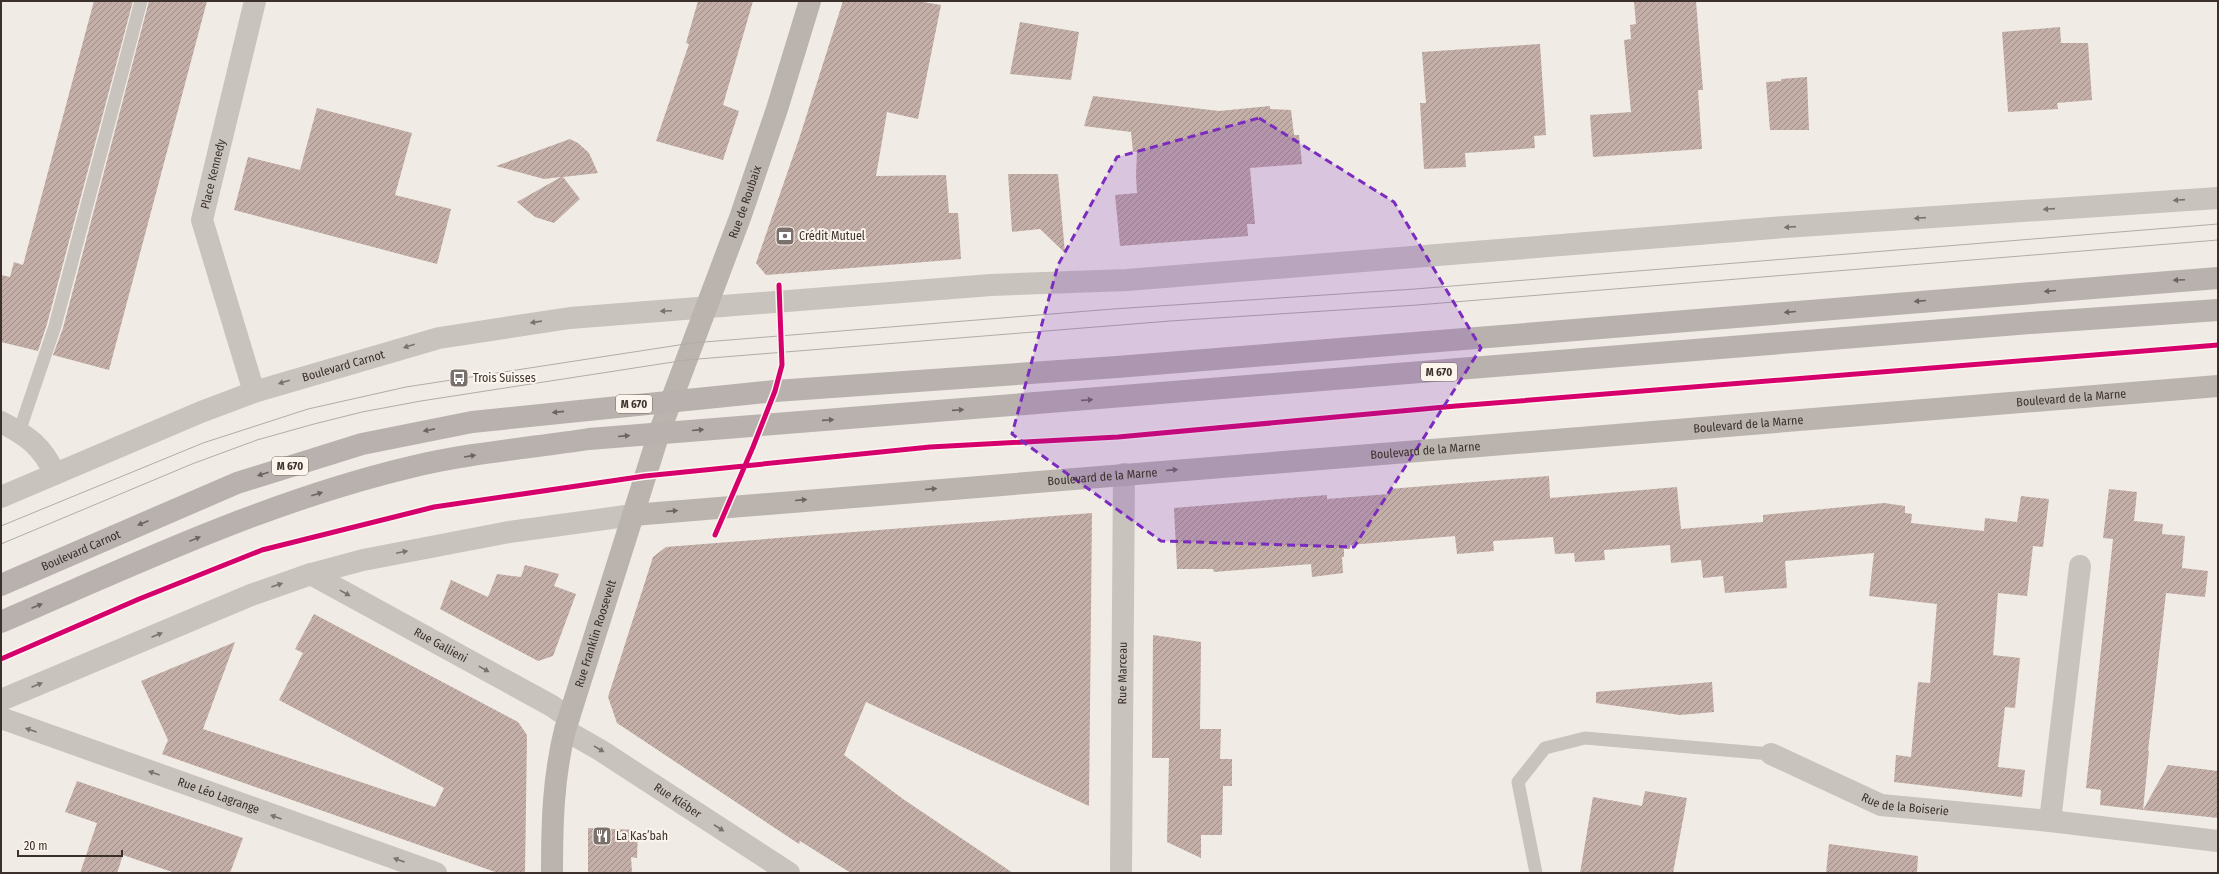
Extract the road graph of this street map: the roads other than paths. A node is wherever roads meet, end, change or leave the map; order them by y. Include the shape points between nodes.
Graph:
1 (141, 1) edge
2 (255, 1) edge
3 (810, 1) edge
4 (2218, 198) edge
5 (2218, 278) edge
6 (705, 308) junction
7 (2218, 310) edge
8 (2218, 386) edge
9 (254, 392) junction
10 (672, 400) junction
11 (10, 427) edge
12 (659, 433) junction
13 (55, 474) junction
14 (1124, 474) junction
15 (1, 497) edge
16 (633, 515) junction
17 (2080, 566) dead end
18 (311, 574) junction
19 (1, 585) edge
20 (1, 622) edge
21 (1, 700) edge
22 (1, 718) edge
23 (567, 724) junction
24 (1771, 754) joint
25 (2050, 821) junction
26 (2218, 841) edge
27 (436, 873) edge
28 (552, 873) edge
29 (789, 873) edge
30 (1121, 873) edge
31 (1536, 873) edge

1 - 11 lane via 55,326
2 - 9 street, Place Kennedy via 202,220
3 - 6 main road, Rue de Roubaix via 743,208
4 -> 6 street via 1779,228 1127,280 991,285
5 -> 10 main road, M 670
6 -> 9 street, Boulevard Carnot via 588,316 457,334 414,344
6 - 10 main road, Rue de Roubaix
12 -> 7 main road, M 670
14 -> 8 main road, Boulevard de la Marne
9 - 13 street, Boulevard Carnot
10 - 12 main road, Rue Franklin Roosevelt
10 -> 19 main road, Boulevard Carnot / M 670 via 472,422 362,444 237,483
11 - 13 street via 36,444
12 - 16 main road, Rue Franklin Roosevelt
20 -> 12 main road, M 670 via 245,519 368,478 454,459 589,439
13 - 15 street, Boulevard Carnot
16 -> 14 main road, Boulevard de la Marne
14 - 30 street, Rue Marceau
18 -> 16 street via 363,560 494,535
16 - 23 main road, Rue Franklin Roosevelt
17 - 25 street
21 -> 18 street via 251,595
18 -> 23 street, Rue Gallieni via 552,706
27 -> 22 street, Rue Léo Lagrange
23 - 28 main road, Rue Franklin Roosevelt via 553,793
23 -> 29 street, Rue Kléber via 600,750
24 - 25 street, Rue de la Boiserie via 1881,806
24 - 31 lane via 1585,738 1545,748 1518,782
25 - 26 street, Rue de la Boiserie

